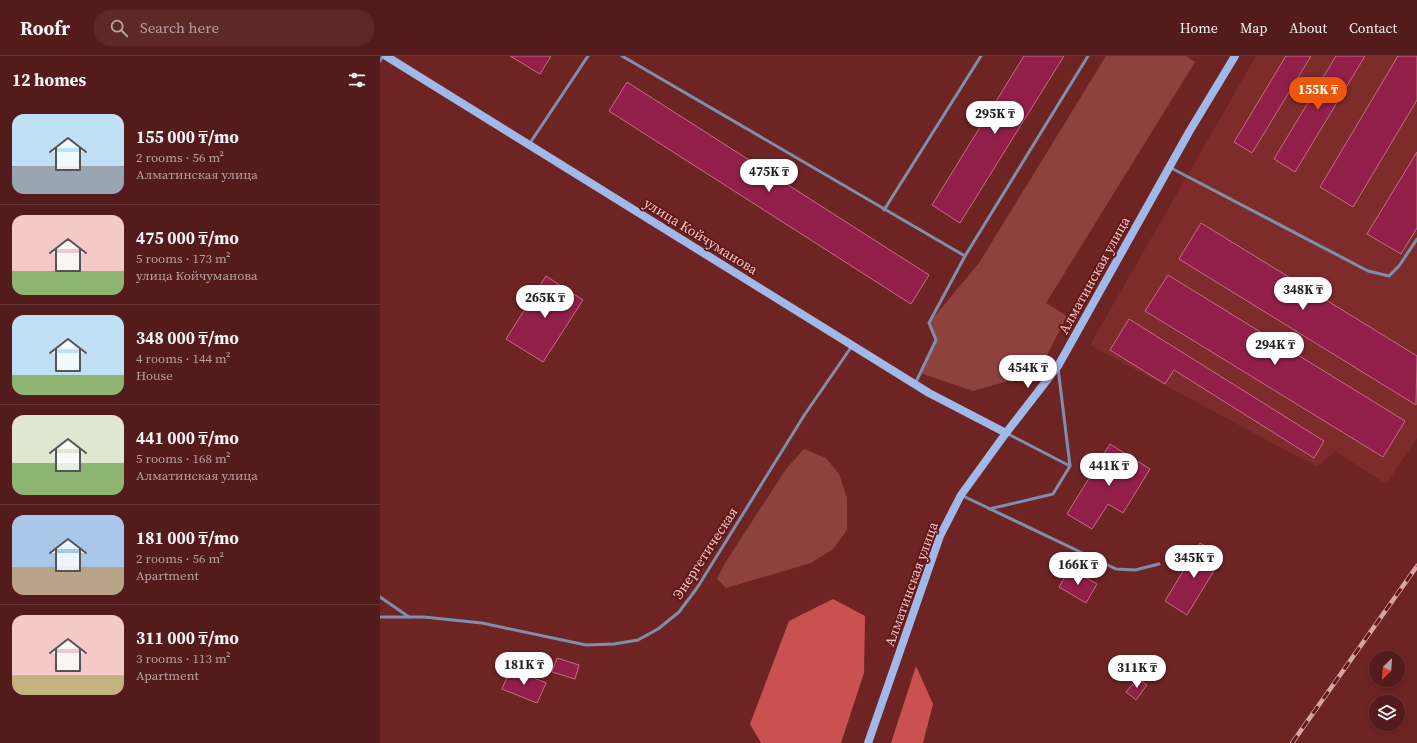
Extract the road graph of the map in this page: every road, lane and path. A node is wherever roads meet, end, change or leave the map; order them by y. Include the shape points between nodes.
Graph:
1 (383, 56) edge
2 (386, 56) edge
3 (588, 56) edge
4 (622, 56) edge
5 (981, 56) edge
6 (1088, 56) edge
7 (1235, 56) edge
8 (380, 61) edge
9 (529, 145) junction
10 (1169, 167) junction
11 (884, 210) junction
12 (1417, 239) edge
13 (965, 256) junction
14 (852, 346) junction
15 (1058, 366) junction
16 (915, 384) junction
17 (1006, 433) junction
18 (1070, 466) junction
19 (961, 495) junction
20 (989, 509) junction
21 (1159, 564) dead end
22 (380, 596) edge
23 (380, 617) edge
24 (409, 617) junction
25 (868, 743) edge

1 - 8 lane
2 - 9 street, улица Койчуманова
3 - 9 lane
4 - 11 lane
5 - 11 lane
6 - 13 lane
7 - 10 street, Алматинская улица
9 - 14 street, улица Койчуманова
10 - 12 lane via 1368,271 1389,276
10 - 15 street, Алматинская улица
11 - 13 lane
13 - 16 lane via 929,323 936,340
14 - 16 street, улица Койчуманова
14 - 24 lane, Энергетическая via 805,414 697,588 679,612 658,629 638,640 586,645 482,623
15 - 17 street, Алматинская улица
15 - 18 lane
16 - 17 street, улица Койчуманова
17 - 18 lane
17 - 19 street, Алматинская улица
18 - 20 lane via 1053,494
19 - 20 lane
19 - 25 street, Алматинская улица via 940,536
20 - 21 lane via 1116,569 1135,570
22 - 24 lane
23 - 24 lane, Энергетическая

